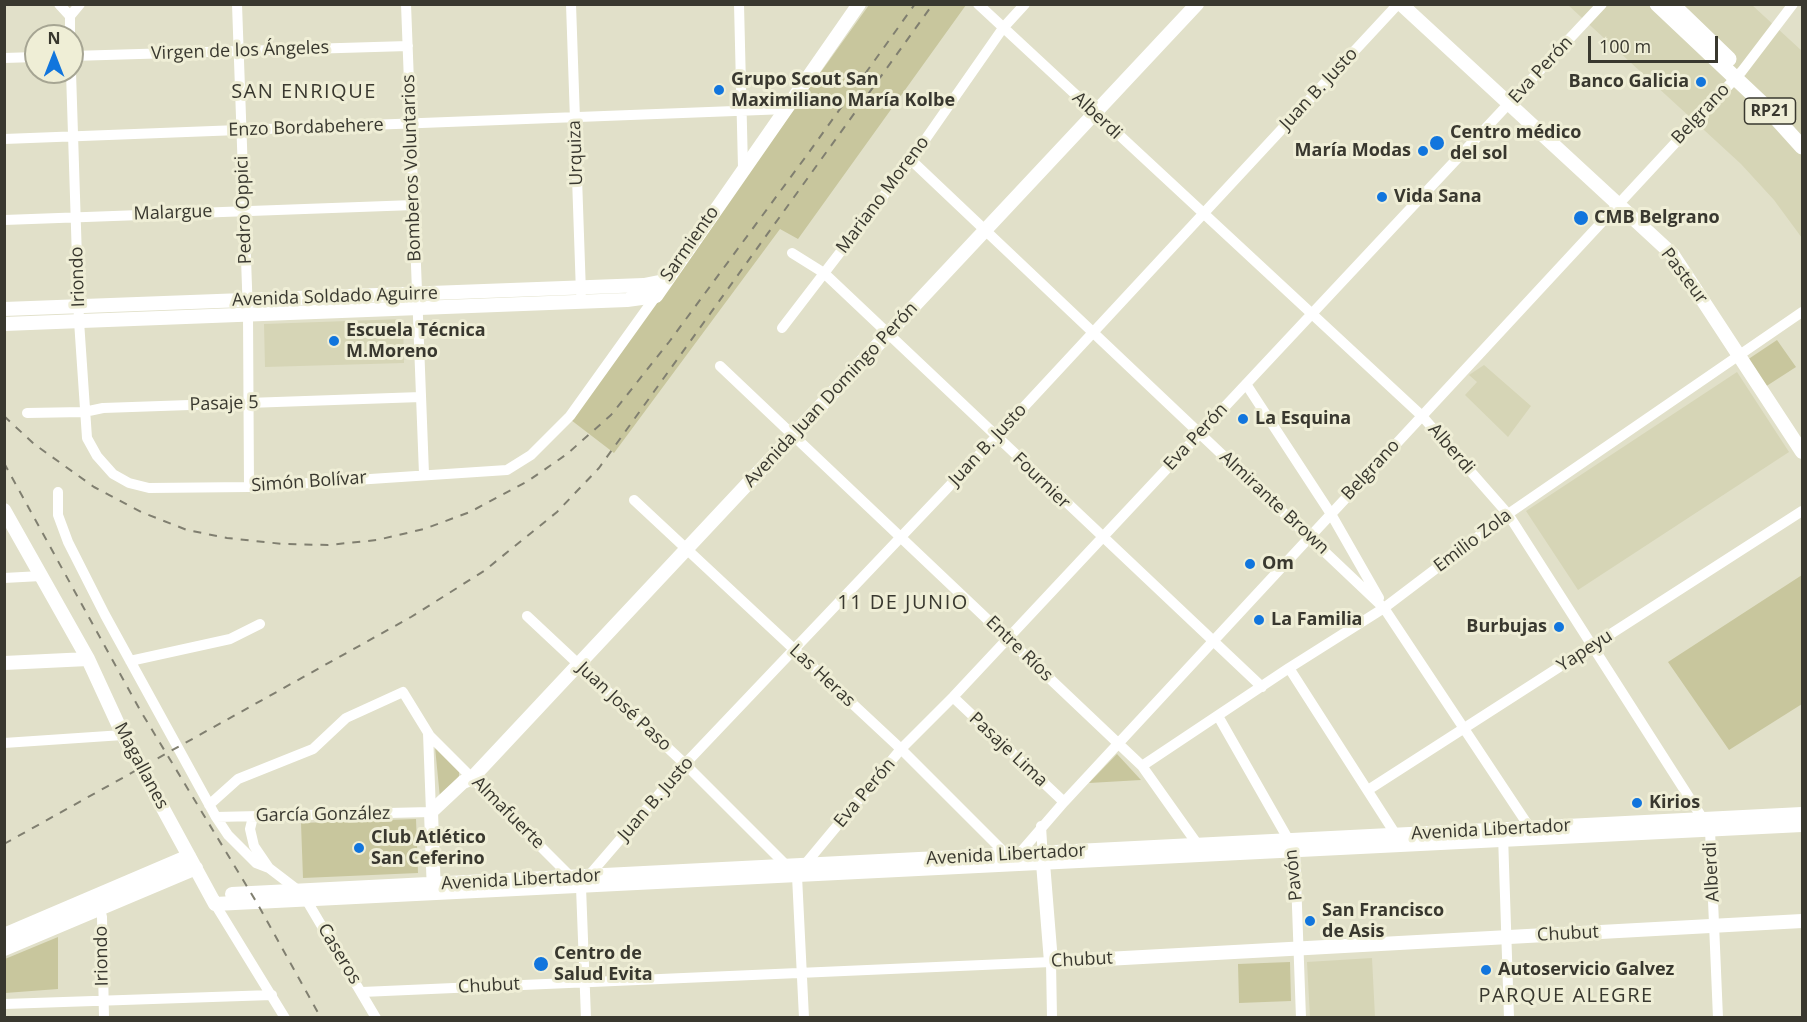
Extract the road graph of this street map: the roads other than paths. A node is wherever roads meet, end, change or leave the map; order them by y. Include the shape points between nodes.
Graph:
1 (59, 4) edge
2 (80, 4) edge
3 (237, 4) edge
4 (406, 4) edge
5 (571, 4) edge
6 (739, 4) edge
7 (859, 4) edge
8 (978, 4) edge
9 (1025, 4) edge
10 (1188, 4) edge
11 (1197, 4) edge
12 (1400, 4) edge
13 (1602, 4) edge
14 (1657, 4) edge
15 (1672, 4) edge
16 (1793, 4) edge
17 (70, 16) junction
18 (70, 24) edge
19 (1003, 28) junction
20 (408, 46) junction
21 (237, 52) junction
22 (84, 56) edge
23 (24, 57) edge
24 (4, 58) edge
25 (1738, 74) junction
26 (72, 84) edge
27 (1508, 106) junction
28 (787, 109) junction
29 (743, 110) junction
30 (1092, 111) junction
31 (575, 117) junction
32 (411, 123) junction
33 (241, 130) junction
34 (1803, 130) edge
35 (74, 137) junction
36 (4, 139) edge
37 (1803, 147) edge
38 (910, 160) junction
39 (743, 168) junction
40 (414, 205) junction
41 (1616, 205) junction
42 (243, 211) junction
43 (1203, 214) junction
44 (76, 216) junction
45 (4, 220) edge
46 (983, 227) junction
47 (792, 253) dead end
48 (824, 273) junction
49 (664, 281) junction
50 (581, 288) junction
51 (417, 294) junction
52 (656, 296) junction
53 (248, 300) junction
54 (582, 302) junction
55 (79, 306) junction
56 (418, 308) junction
57 (4, 309) edge
58 (1803, 312) edge
59 (248, 315) junction
60 (1311, 315) junction
61 (79, 321) junction
62 (4, 324) edge
63 (782, 328) dead end
64 (885, 332) junction
65 (1093, 332) junction
66 (1738, 355) junction
67 (720, 366) dead end
68 (1246, 384) junction
69 (421, 397) junction
70 (250, 404) junction
71 (84, 411) junction
72 (27, 413) dead end
73 (1422, 416) junction
74 (790, 433) junction
75 (1200, 433) junction
76 (996, 437) junction
77 (1803, 452) edge
78 (507, 470) joint
79 (113, 474) joint
80 (424, 474) junction
81 (249, 487) junction
82 (58, 492) dead end
83 (634, 500) dead end
84 (4, 510) edge
85 (1803, 511) edge
86 (1331, 514) junction
87 (1508, 514) junction
88 (1310, 536) junction
89 (900, 537) junction
90 (1102, 538) junction
91 (684, 546) junction
92 (41, 576) junction
93 (4, 578) edge
94 (1384, 608) junction
95 (527, 616) dead end
96 (260, 624) dead end
97 (1008, 639) junction
98 (1215, 640) junction
99 (1592, 646) junction
100 (794, 649) junction
101 (88, 659) junction
102 (130, 661) junction
103 (576, 661) junction
104 (4, 663) edge
105 (1289, 668) junction
106 (1262, 687) junction
107 (953, 697) junction
108 (1218, 716) junction
109 (1464, 729) junction
110 (428, 733) junction
111 (123, 735) junction
112 (4, 743) edge
113 (1118, 744) junction
114 (901, 749) junction
115 (685, 764) junction
116 (1142, 766) junction
117 (467, 777) junction
118 (1368, 790) junction
119 (1064, 802) junction
120 (209, 805) junction
121 (431, 812) junction
122 (216, 817) junction
123 (253, 817) junction
124 (1801, 819) edge
125 (1706, 825) junction
126 (1041, 826) junction
127 (1531, 834) junction
128 (1396, 835) junction
129 (1503, 835) junction
130 (1198, 845) junction
131 (1292, 846) junction
132 (1013, 855) junction
133 (1043, 858) junction
134 (192, 862) junction
135 (269, 868) junction
136 (796, 869) junction
137 (581, 880) junction
138 (434, 889) junction
139 (303, 896) junction
140 (212, 900) junction
141 (98, 903) junction
142 (1803, 921) edge
143 (1714, 926) junction
144 (4, 935) edge
145 (1507, 937) junction
146 (1299, 948) junction
147 (4, 949) edge
148 (1051, 962) junction
149 (802, 972) junction
150 (585, 982) junction
151 (362, 992) junction
152 (272, 995) junction
153 (103, 1000) junction
154 (4, 1004) edge
155 (104, 1017) edge
156 (285, 1017) edge
157 (376, 1017) edge
158 (586, 1017) edge
159 (804, 1017) edge
160 (1052, 1017) edge
161 (1301, 1017) edge
162 (1509, 1017) edge
163 (1718, 1017) edge

1 - 17 street
2 - 17 street
3 - 21 street, Pedro Oppici
4 - 20 street, Bomberos Voluntarios
5 - 31 street, Urquiza
6 - 29 street
7 - 28 main road, Sarmiento
8 - 19 street, Alberdi
9 - 19 street, Mariano Moreno
10 - 30 main road, Avenida Juan Domingo Perón
11 - 30 main road, Avenida Juan Domingo Perón
12 - 27 main road, Pasteur
12 - 43 street, Juan B. Justo
13 - 27 street, Eva Perón
14 - 25 main road, RP21
15 - 25 main road, RP21
16 - 25 street, Belgrano
17 - 18 street
19 - 30 street, Alberdi
19 - 38 street, Mariano Moreno
20 - 21 street, Virgen de los Ángeles
20 - 32 street, Bomberos Voluntarios
21 - 22 street, Virgen de los Ángeles
21 - 33 street, Pedro Oppici
23 - 24 street
25 - 34 main road, RP21
25 - 37 main road, RP21
25 - 41 street, Belgrano
26 - 35 street, Iriondo
27 - 41 main road, Pasteur
27 - 60 street, Eva Perón
28 - 29 street, Enzo Bordabehere
28 - 39 main road, Sarmiento
29 - 31 street, Enzo Bordabehere
29 - 39 street
30 - 43 street, Alberdi
30 - 46 main road, Avenida Juan Domingo Perón
31 - 32 street, Enzo Bordabehere
31 - 50 street, Urquiza
32 - 33 street, Enzo Bordabehere
32 - 40 street, Bomberos Voluntarios
33 - 35 street, Enzo Bordabehere
33 - 42 street, Pedro Oppici
35 - 36 street, Enzo Bordabehere
35 - 44 street, Iriondo
38 - 46 street, Almirante Brown
38 - 48 street, Mariano Moreno
39 - 49 main road, Sarmiento
40 - 42 street, Malargue
40 - 51 street, Bomberos Voluntarios
41 - 66 main road, Pasteur via 1673,255
41 - 73 street, Belgrano
42 - 44 street, Malargue
42 - 53 street, Pedro Oppici
43 - 60 street, Alberdi
43 - 65 street, Juan B. Justo
44 - 45 street, Malargue
44 - 55 street, Iriondo
46 - 64 main road, Avenida Juan Domingo Perón
46 - 65 street, Almirante Brown
47 - 48 street, Fournier
48 - 63 street, Mariano Moreno
48 - 64 street, Fournier
49 - 50 main road, Avenida Soldado Aguirre
49 - 52 main road, Sarmiento
50 - 51 main road, Avenida Soldado Aguirre
50 - 54 street, Urquiza
51 - 53 main road, Avenida Soldado Aguirre
51 - 56 street, Bomberos Voluntarios
52 - 54 main road, Avenida Soldado Aguirre
52 - 78 street, Sarmiento via 570,416 531,455
53 - 55 main road, Avenida Soldado Aguirre
53 - 59 street, Pedro Oppici
54 - 56 main road, Avenida Soldado Aguirre
55 - 57 main road, Avenida Soldado Aguirre
55 - 61 street, Iriondo
56 - 59 main road, Avenida Soldado Aguirre
56 - 69 street, Bomberos Voluntarios
58 - 66 street, Emilio Zola
59 - 61 main road, Avenida Soldado Aguirre
59 - 70 street, Pedro Oppici
60 - 68 street, Eva Perón
60 - 73 street, Alberdi
61 - 62 main road, Avenida Soldado Aguirre
61 - 71 street, Iriondo
64 - 74 main road, Avenida Juan Domingo Perón
64 - 76 street, Fournier
65 - 75 street, Almirante Brown
65 - 76 street, Juan B. Justo
66 - 77 main road, Pasteur
66 - 87 street, Emilio Zola
67 - 74 street, Entre Ríos
68 - 75 street, Eva Perón
68 - 86 street
69 - 70 street, Pasaje 5
69 - 80 street, Bomberos Voluntarios
70 - 71 street, Pasaje 5
70 - 81 street, Pedro Oppici
71 - 72 street, Pasaje 5
71 - 79 street, Iriondo via 87,438
73 - 86 street, Belgrano
73 - 87 street, Alberdi
74 - 89 street, Entre Ríos
74 - 91 main road, Avenida Juan Domingo Perón
75 - 88 street, Almirante Brown
75 - 90 street, Eva Perón
76 - 89 street, Juan B. Justo
76 - 90 street, Fournier
78 - 80 street, Simón Bolívar
79 - 81 street, Simón Bolívar via 149,488
80 - 81 street, Simón Bolívar
82 - 102 street via 58,514 68,542
83 - 91 street, Las Heras
84 - 92 main road, Magallanes
85 - 99 street, Yapeyu
86 - 88 street, Belgrano
86 - 94 street
87 - 94 street, Emilio Zola
87 - 99 street, Alberdi
88 - 94 street, Almirante Brown
88 - 98 street, Belgrano
89 - 97 street, Entre Ríos
89 - 100 street, Juan B. Justo
90 - 97 street, Eva Perón
90 - 98 street, Fournier
91 - 100 street, Las Heras
91 - 103 main road, Avenida Juan Domingo Perón
92 - 93 street
92 - 101 main road, Magallanes
94 - 105 street, Emilio Zola
94 - 109 street, Almirante Brown
95 - 103 street, Juan José Paso
96 - 102 street via 230,639
97 - 107 street, Eva Perón
97 - 113 street, Entre Ríos
98 - 106 street, Fournier
98 - 113 street, Belgrano
99 - 109 street, Yapeyu
99 - 125 street, Alberdi
100 - 114 street, Las Heras
100 - 115 street, Juan B. Justo
101 - 104 main road
101 - 111 main road, Magallanes
102 - 120 street
103 - 115 street, Juan José Paso
103 - 117 main road, Avenida Juan Domingo Perón
105 - 106 street, Emilio Zola
105 - 118 street
106 - 108 street, Emilio Zola
107 - 114 street, Eva Perón
107 - 119 street, Pasaje Lima
108 - 116 street, Emilio Zola
108 - 131 street, Pavón
109 - 118 street, Yapeyu
109 - 127 street, Almirante Brown
110 - 117 street, Almafuerte
110 - 120 street, Almafuerte via 403,692 346,718 313,750 238,779
110 - 121 street
111 - 112 street
111 - 134 main road, Magallanes
113 - 116 street, Entre Ríos
113 - 119 street, Belgrano
114 - 132 street, Las Heras
114 - 136 street, Eva Perón
115 - 136 street, Juan José Paso
115 - 137 street, Juan B. Justo
116 - 130 street, Entre Ríos
117 - 121 main road, Avenida Juan Domingo Perón
117 - 137 street, Almafuerte
118 - 128 street
119 - 126 street, Belgrano
120 - 122 street
121 - 123 street, García González
121 - 138 main road
122 - 123 street, García González
122 - 135 street via 256,863
123 - 135 street via 250,829 255,846
124 - 125 main road, Avenida Libertador
125 - 127 main road, Avenida Libertador
125 - 143 street, Alberdi
126 - 132 street, Belgrano
126 - 133 street
127 - 129 main road, Avenida Libertador
128 - 129 main road, Avenida Libertador
128 - 131 main road, Avenida Libertador
129 - 131 main road, Avenida Libertador
129 - 145 street
130 - 131 main road, Avenida Libertador
130 - 133 main road, Avenida Libertador
131 - 133 main road, Avenida Libertador
131 - 146 street, Pavón
132 - 133 main road, Avenida Libertador
132 - 136 main road, Avenida Libertador
133 - 136 main road, Avenida Libertador
133 - 148 main road
134 - 140 main road, Magallanes
134 - 141 main road
135 - 139 street
136 - 137 main road, Avenida Libertador
136 - 149 street
137 - 138 main road, Avenida Libertador
137 - 150 street
138 - 139 main road, Avenida Libertador
139 - 140 main road, Avenida Libertador
139 - 151 street, Caseros
140 - 152 street, Magallanes
141 - 144 main road
141 - 147 main road
141 - 153 street, Iriondo
142 - 143 main road, Chubut
143 - 145 main road, Chubut
143 - 163 street, Alberdi
145 - 146 main road, Chubut
145 - 162 street
146 - 148 main road, Chubut
146 - 161 street, Pavón
148 - 149 street, Chubut
148 - 160 street
149 - 150 street, Chubut
149 - 159 street
150 - 151 street, Chubut
150 - 158 street
151 - 157 street, Caseros
152 - 153 street
152 - 156 street, Magallanes
153 - 154 street
153 - 155 street, Iriondo

